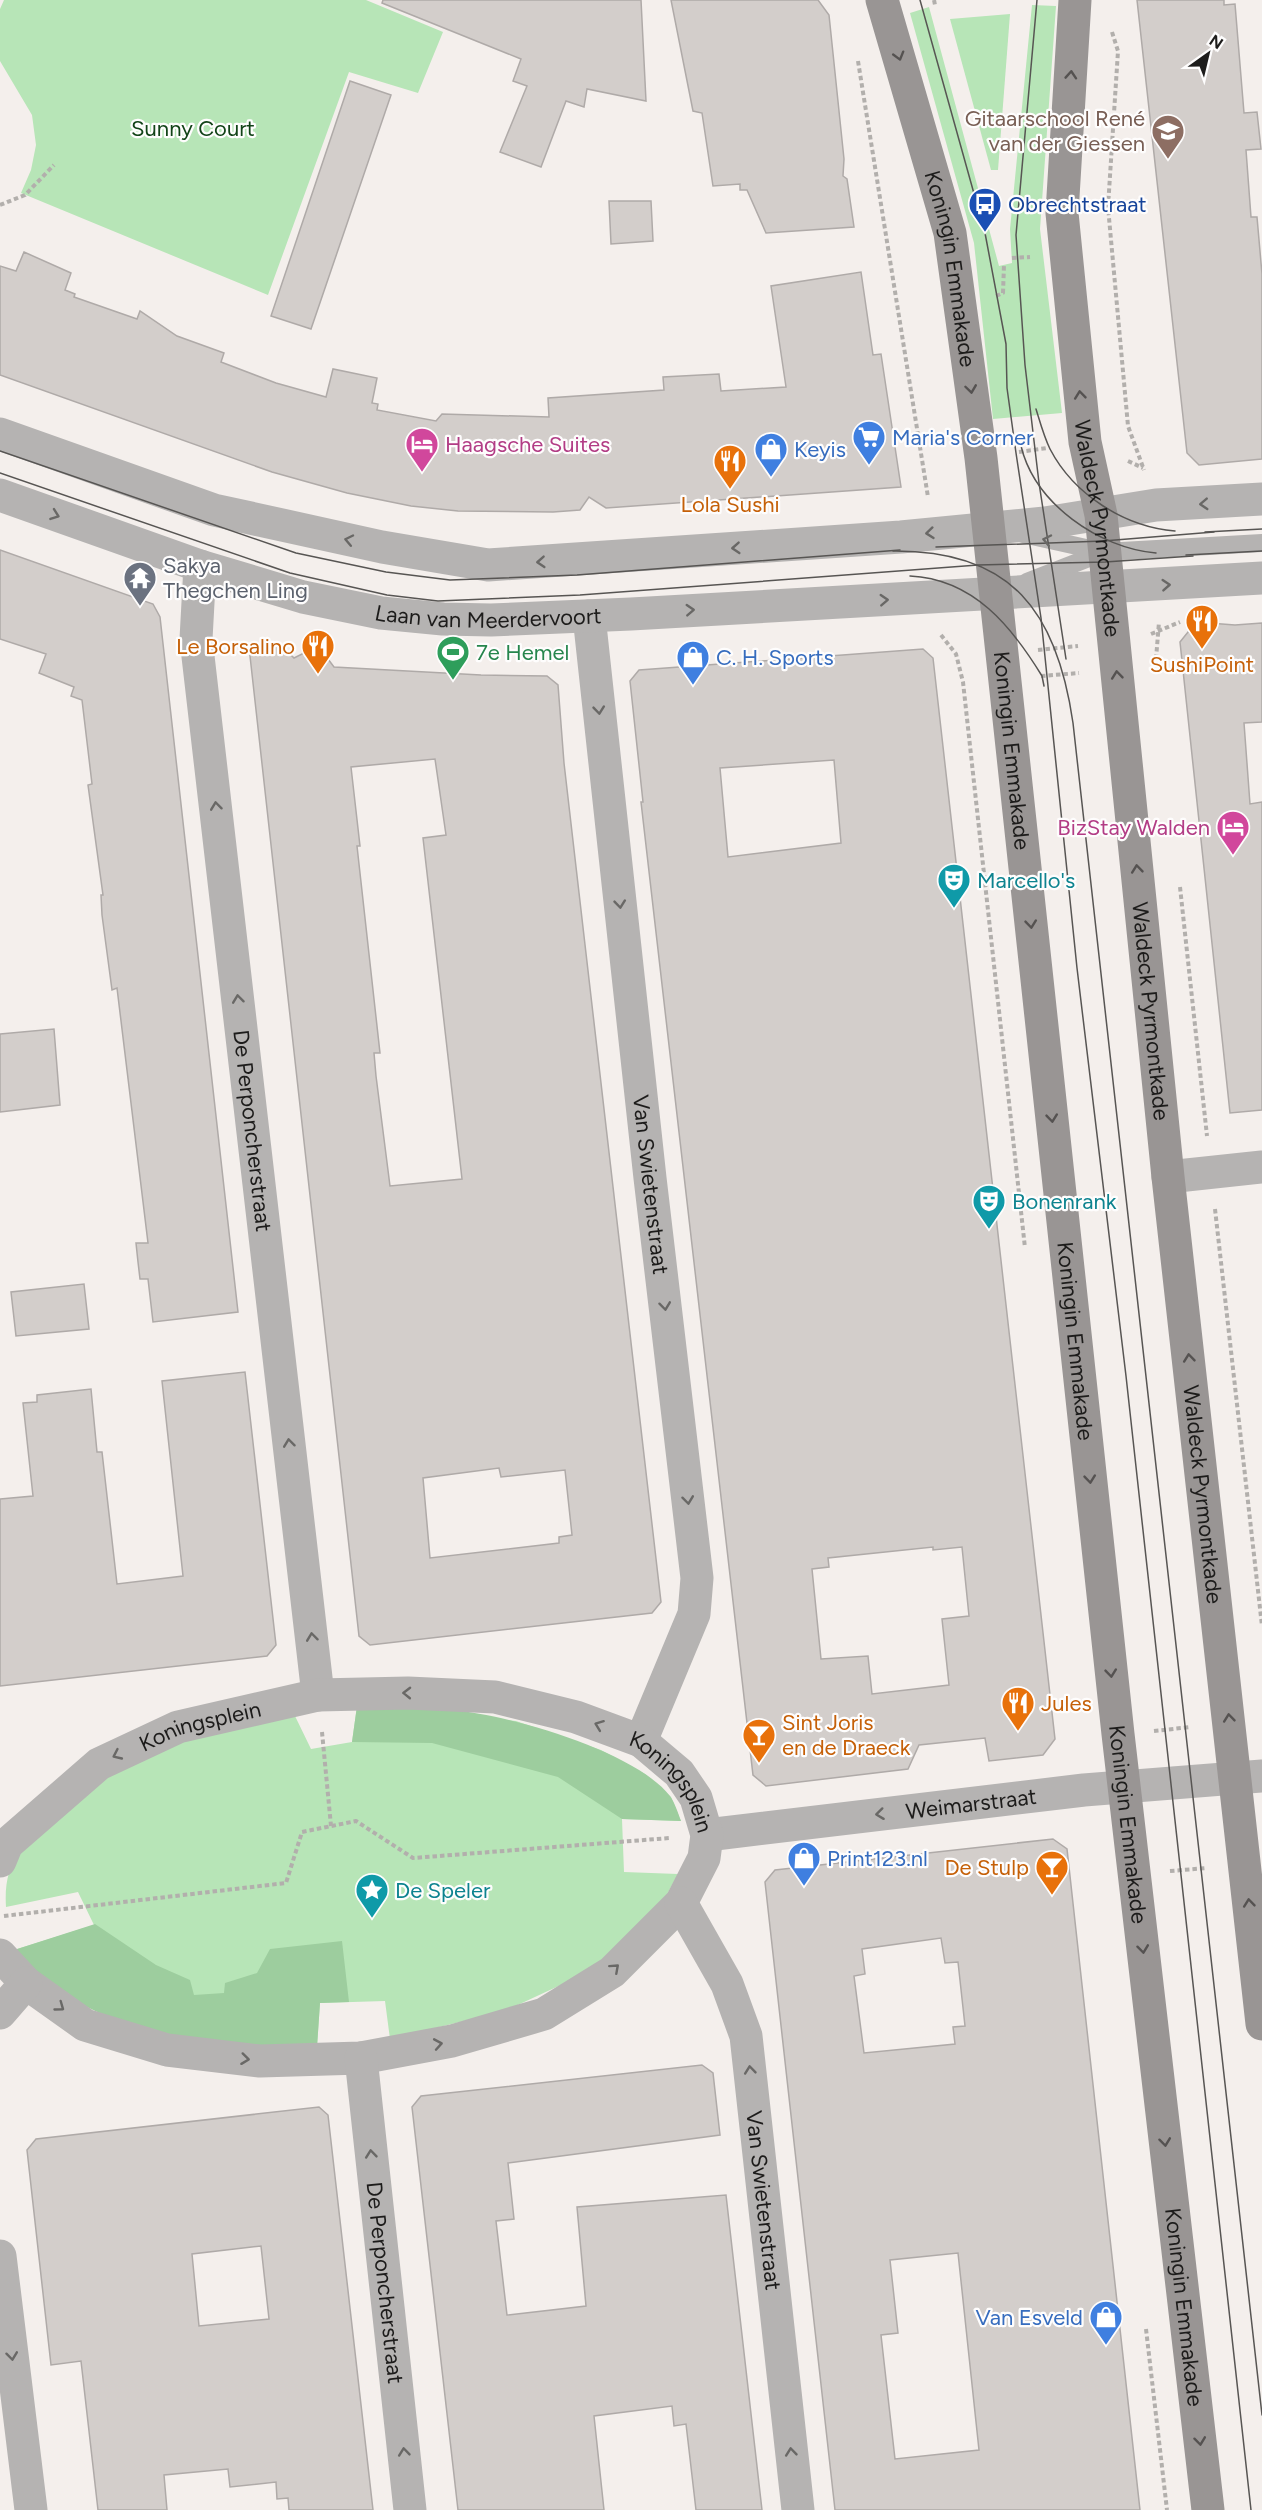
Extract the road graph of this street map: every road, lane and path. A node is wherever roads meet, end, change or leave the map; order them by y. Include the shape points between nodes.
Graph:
1 (882, 0) edge
2 (1075, 0) edge
3 (1110, 24) dead end
4 (857, 55) dead end
5 (54, 165) dead end
6 (0, 205) edge
7 (0, 434) edge
8 (1144, 468) dead end
9 (0, 495) edge
10 (1262, 499) edge
11 (917, 501) dead end
12 (1101, 515) junction
13 (988, 527) junction
14 (1262, 543) edge
15 (1104, 552) junction
16 (200, 566) junction
17 (1262, 578) edge
18 (1108, 587) junction
19 (996, 594) junction
20 (590, 616) junction
21 (936, 629) dead end
22 (1116, 656) junction
23 (1003, 666) junction
24 (963, 682) dead end
25 (1179, 878) dead end
26 (1262, 1167) edge
27 (1211, 1173) junction
28 (1168, 1178) junction
29 (1262, 1626) edge
30 (318, 1695) junction
31 (1229, 1722) junction
32 (1118, 1734) junction
33 (640, 1741) junction
34 (1249, 1776) edge
35 (1124, 1786) junction
36 (331, 1826) junction
37 (707, 1835) junction
38 (2, 1848) edge
39 (1245, 1865) junction
40 (1134, 1875) junction
41 (681, 1903) junction
42 (0, 1916) edge
43 (0, 1955) edge
44 (26, 1983) junction
45 (0, 2013) edge
46 (1262, 2024) edge
47 (361, 2058) junction
48 (0, 2256) edge
49 (30, 2510) edge
50 (410, 2510) edge
51 (798, 2510) edge
52 (1208, 2510) edge

1 -> 13 main road, Koningin Emmakade via 950,233
12 -> 2 main road, Waldeck Pyrmontkade via 1085,442 1062,213
3 - 8 path, Waldeck Pyrmontkade via 1118,51 1108,207 1128,426
4 - 11 path via 929,500
5 - 6 path via 25,195
13 -> 7 street, Laan van Meerdervoort via 901,537 488,565 382,548 214,510
9 -> 16 street, Laan van Meerdervoort
10 -> 12 street, Laan van Meerdervoort via 1156,505
12 - 13 street, Laan van Meerdervoort
12 - 15 main road, Waldeck Pyrmontkade
15 -> 13 lane, Laan van Meerdervoort
13 - 19 main road, Koningin Emmakade
14 - 15 lane, Laan van Meerdervoort
15 - 18 main road, Waldeck Pyrmontkade
15 - 19 lane, Laan van Meerdervoort
16 - 20 street, Laan van Meerdervoort via 303,597 381,613 491,620
30 -> 16 street, De Perponcherstraat via 196,639
18 -> 17 street, Laan van Meerdervoort
18 - 19 street, Laan van Meerdervoort
18 - 22 main road, Waldeck Pyrmontkade
20 -> 19 street, Laan van Meerdervoort
19 - 23 main road, Koningin Emmakade
20 -> 33 street, Van Swietenstraat via 648,1166 698,1578 694,1614
21 - 23 path via 956,654
22 - 22 path, Waldeck Pyrmontkade via 1159,632 1155,666
22 - 23 path
22 - 23 path
28 -> 22 main road, Waldeck Pyrmontkade
23 - 24 path
23 -> 32 main road, Koningin Emmakade
25 - 27 path, Waldeck Pyrmontkade
26 - 27 street
27 - 28 street
27 - 29 path, Waldeck Pyrmontkade
31 -> 28 main road, Waldeck Pyrmontkade
33 -> 30 street, Koningsplein via 576,1717 495,1697 408,1693
30 - 36 path
30 -> 38 street, Koningsplein via 178,1727 99,1764
31 - 32 path
31 - 34 main road, Waldeck Pyrmontkade
32 - 35 main road, Koningin Emmakade
33 - 37 street, Koningsplein via 679,1773 696,1798
34 - 35 street, Weimarstraat
34 - 39 main road, Waldeck Pyrmontkade
35 -> 37 street, Weimarstraat
35 - 40 main road, Koningin Emmakade
36 - 37 path via 356,1821 413,1858
36 - 42 path via 302,1832 286,1883
37 - 41 street, Koningsplein via 704,1858
39 - 40 path
46 -> 39 main road, Waldeck Pyrmontkade
40 -> 52 main road, Koningin Emmakade
47 -> 41 street, Koningsplein via 452,2041 544,2014 612,1972
51 -> 41 street, Van Swietenstraat via 746,2036 727,1984
43 - 44 street, Koningsplein
44 - 45 street
44 -> 47 street, Koningsplein via 85,2025 167,2049 260,2061
50 -> 47 street, De Perponcherstraat
48 -> 49 street

